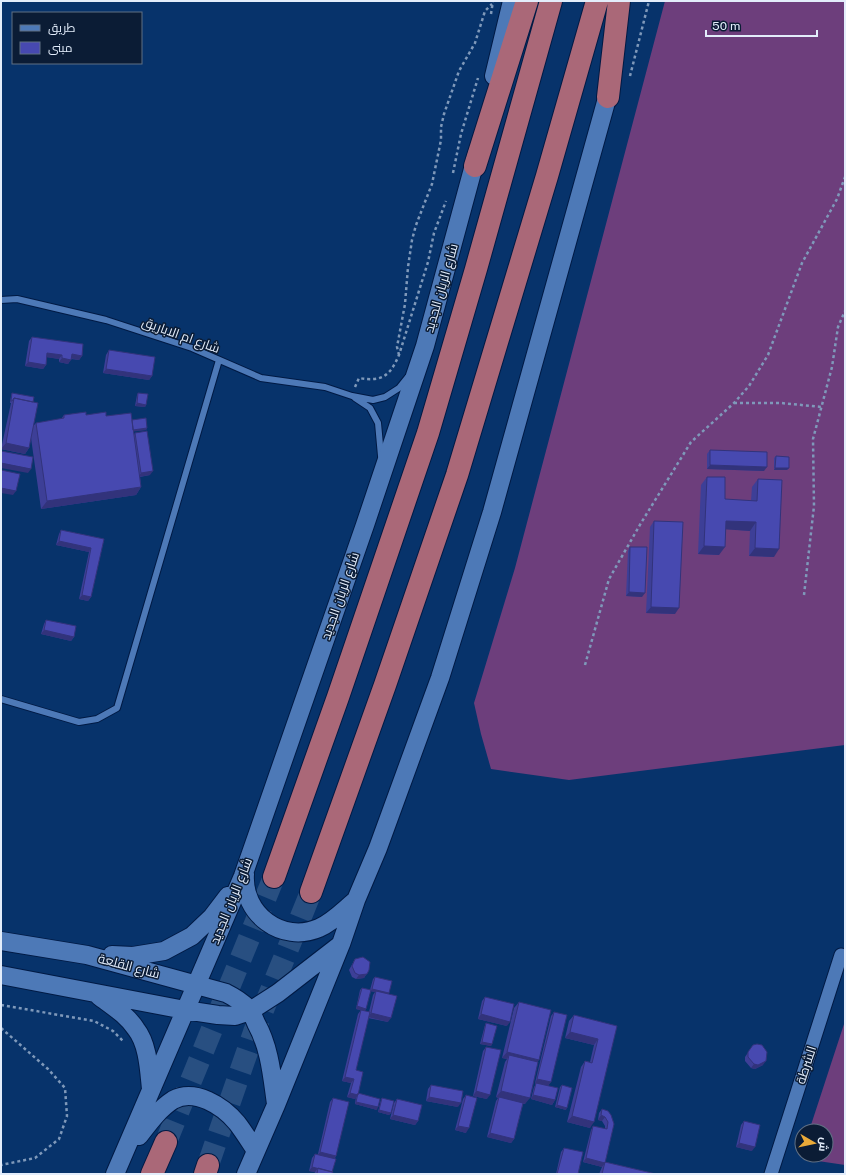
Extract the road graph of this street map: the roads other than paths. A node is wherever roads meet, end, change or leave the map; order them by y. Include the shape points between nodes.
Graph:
1 (512, 1) edge
2 (527, 1) edge
3 (551, 1) edge
4 (597, 1) edge
5 (619, 1) edge
6 (630, 1) edge
7 (608, 97) junction
8 (475, 166) junction
9 (1, 300) edge
10 (219, 360) junction
11 (418, 364) junction
12 (352, 396) junction
13 (381, 478) junction
14 (1, 699) edge
15 (245, 871) junction
16 (274, 877) tunnel mouth
17 (311, 892) tunnel mouth
18 (356, 900) junction
19 (1, 941) edge
20 (341, 944) junction
21 (87, 955) junction
22 (841, 955) dead end
23 (1, 975) edge
24 (197, 985) junction
25 (97, 994) junction
26 (185, 1010) junction
27 (250, 1011) junction
28 (151, 1092) junction
29 (276, 1105) junction
30 (166, 1142) tunnel mouth
31 (256, 1151) junction
32 (123, 1157) junction
33 (115, 1174) edge
34 (152, 1174) edge
35 (246, 1174) edge
36 (771, 1174) edge

1 - 8 main road, شارع الريان الجديد
2 - 8 highway
3 - 16 highway via 428,433
4 - 17 highway via 457,475
5 - 7 highway
6 - 7 main road
7 - 18 main road via 492,512 442,671 378,848
8 - 11 main road, شارع الريان الجديد
9 - 10 lane, شارع ام الاباريق via 17,299 106,320 192,348
10 - 12 lane, شارع ام الاباريق via 261,378 325,387
10 - 14 lane via 117,708 97,719 79,722
11 - 12 lane, شارع ام الاباريق via 399,388 386,397 372,400
11 - 13 main road, شارع الريان الجديد
12 - 13 lane, شارع ام الاباريق via 370,408 378,423
13 - 15 main road, شارع الريان الجديد
15 - 18 main road via 248,900 257,914 270,925 286,931 303,932 320,928
15 - 21 main road via 212,917 192,936 164,951 133,956
15 - 24 main road, شارع الريان الجديد
18 - 20 main road
19 - 21 main road, شارع القلعة
20 - 27 main road via 278,993
20 - 29 main road
21 - 24 main road, شارع القلعة
22 - 36 street, الشرطة
23 - 25 main road
24 - 26 main road, شارع الريان الجديد
24 - 27 main road, شارع القلعة via 226,993
25 - 26 main road
25 - 28 main road via 138,1030 149,1065
26 - 27 main road via 235,1016
26 - 28 main road, شارع الريان الجديد
27 - 29 main road, شارع القلعة via 266,1045
28 - 32 main road, شارع الريان الجديد
29 - 31 main road
30 - 34 highway
31 - 32 main road via 227,1113 206,1100 187,1095 173,1100 158,1112
31 - 35 main road
32 - 33 main road, شارع الريان الجديد

